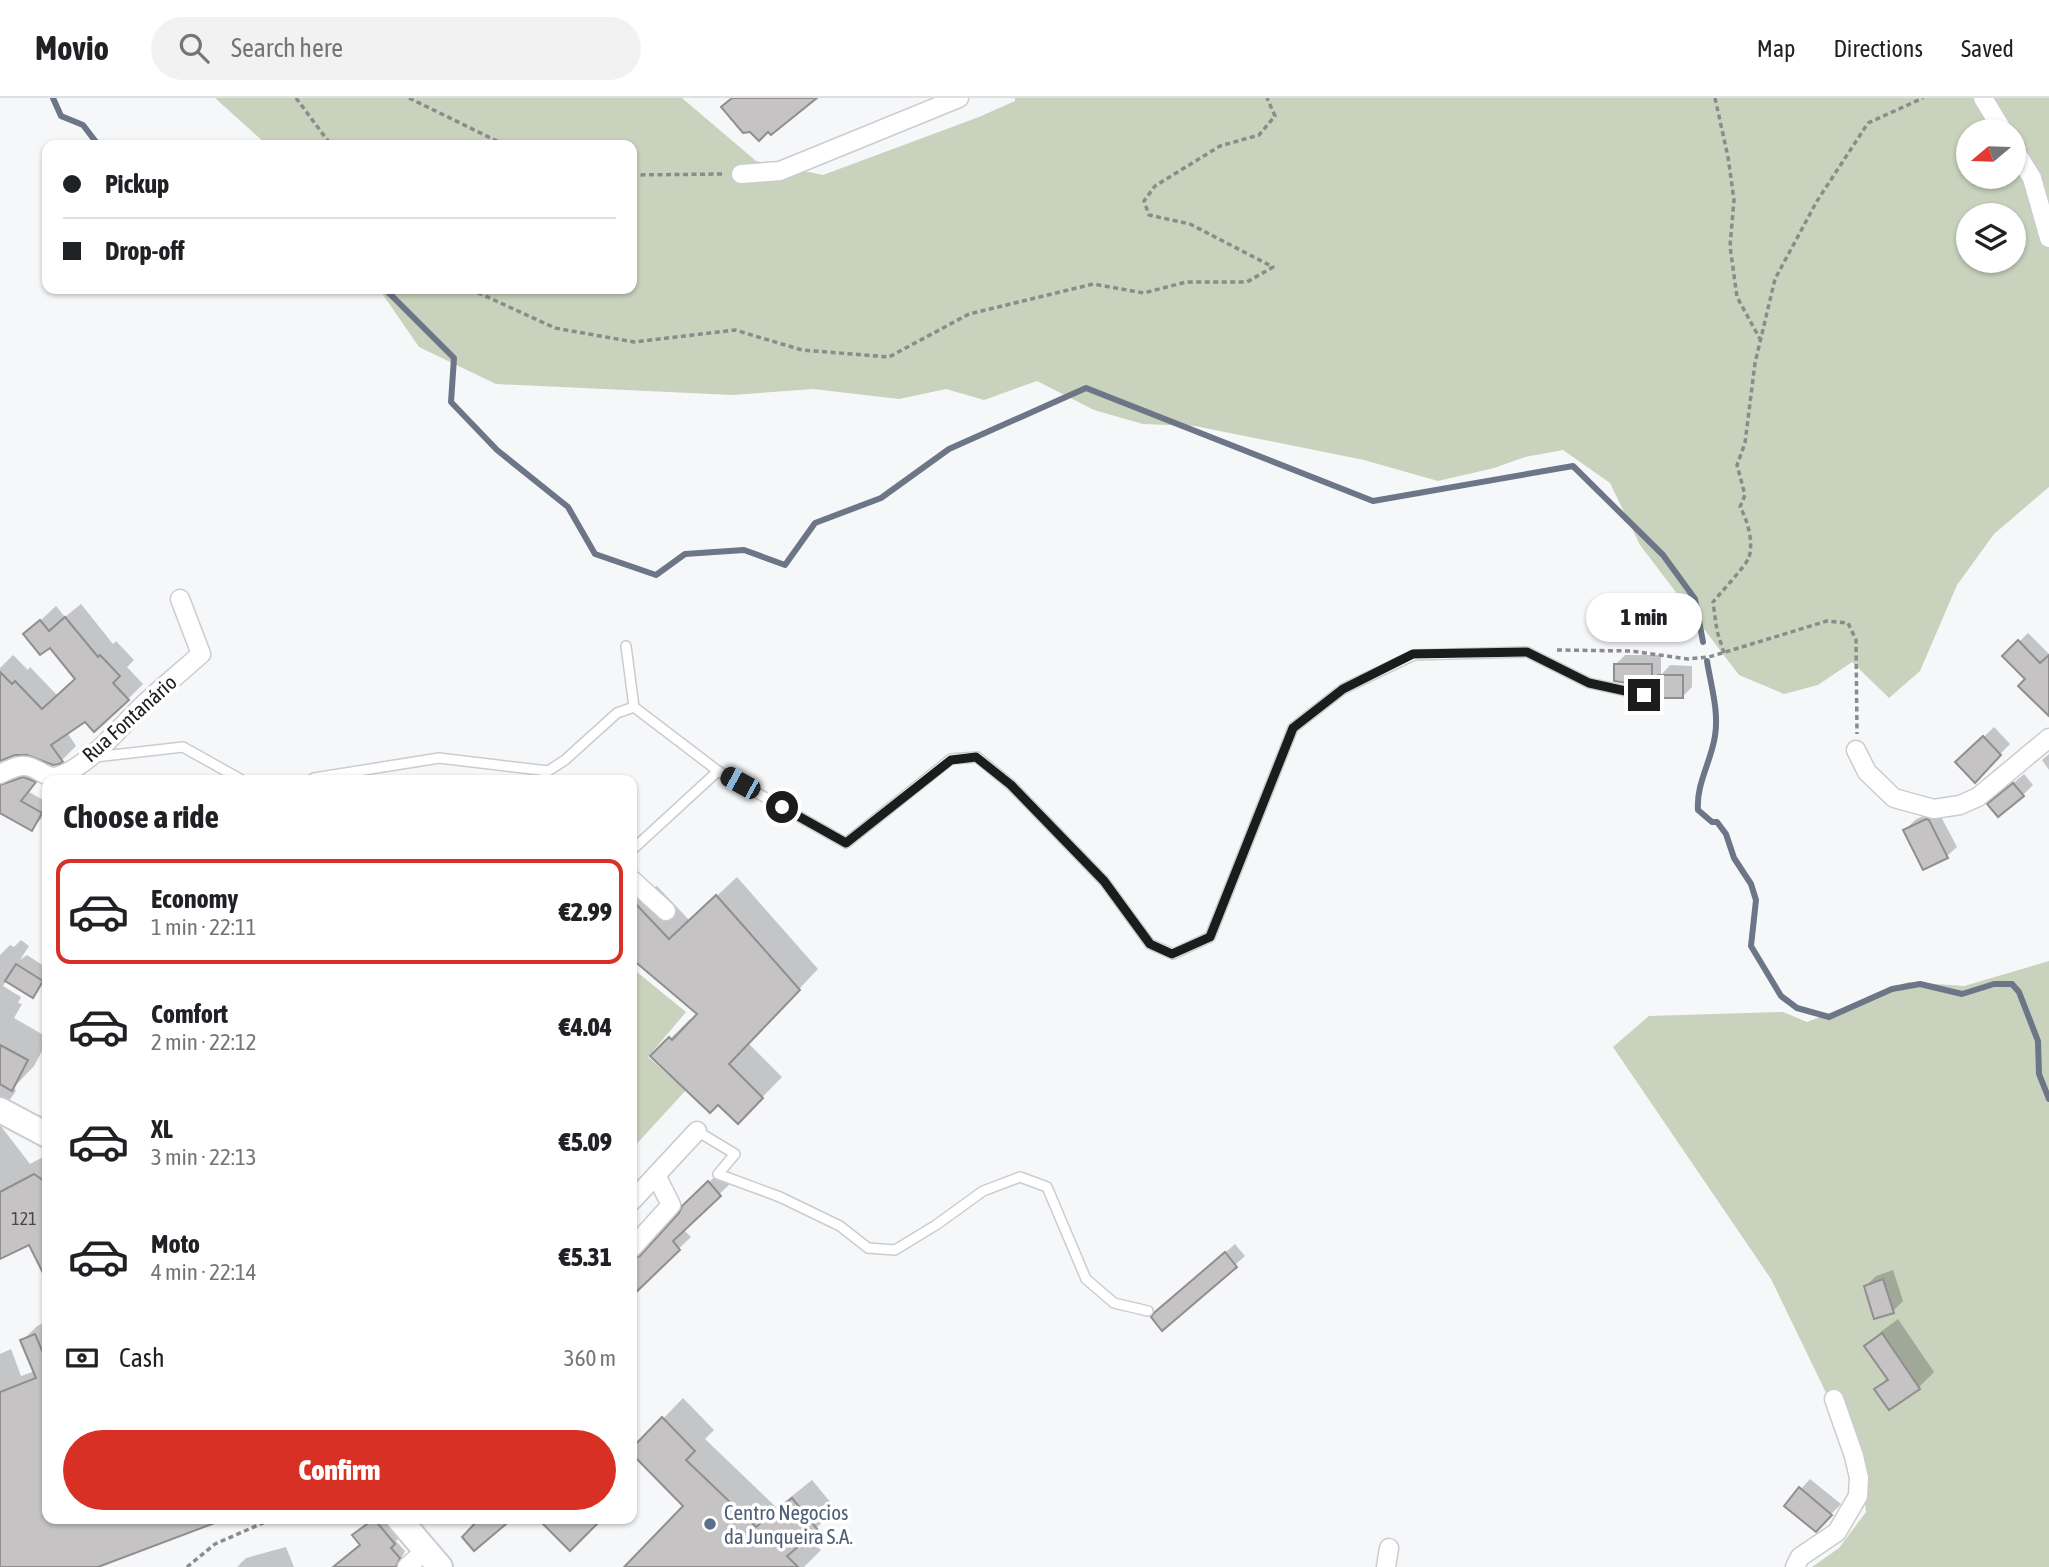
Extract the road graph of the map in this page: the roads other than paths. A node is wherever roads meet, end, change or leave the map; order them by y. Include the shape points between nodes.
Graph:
1 (960, 98) edge
2 (1983, 98) edge
3 (1996, 119) edge
4 (2026, 168) edge
5 (741, 174) road end
6 (2049, 238) edge
7 (180, 599) dead end
8 (626, 646) dead end
9 (1644, 695) dead end
10 (634, 707) junction
11 (2049, 737) edge
12 (1856, 750) road end
13 (88, 758) junction
14 (718, 771) junction
15 (0, 774) edge
16 (42, 775) edge
17 (64, 775) edge
18 (233, 775) edge
19 (333, 775) edge
20 (637, 845) edge
21 (637, 885) edge
22 (666, 911) dead end
23 (0, 1110) edge
24 (697, 1131) joint
25 (42, 1132) edge
26 (656, 1175) junction
27 (637, 1196) edge
28 (637, 1242) edge
29 (1148, 1311) dead end
30 (1834, 1399) dead end
31 (403, 1524) edge
32 (1389, 1548) dead end
33 (433, 1558) edge
34 (407, 1567) edge
35 (1386, 1567) edge
36 (1796, 1567) edge

1 - 5 street via 780,171
2 - 3 street
4 - 6 street
7 - 13 street, Rua Fontanário via 201,654
8 - 10 lane
9 - 14 lane via 1589,683 1527,652 1413,654 1343,689 1293,728 1210,937 1172,954 1150,944 1104,881 1011,785 976,757 951,760 846,843
10 - 14 lane
10 - 19 lane via 617,713 548,771 439,758
11 - 12 street via 1978,797 1934,809 1894,798 1867,772
13 - 17 street, Rua Fontanário
13 - 18 lane via 183,747
14 - 20 lane
15 - 16 street, Rua Fontanário via 29,766
21 - 22 street
23 - 25 main road
24 - 26 street
24 - 29 lane via 735,1154 718,1174 840,1226 868,1248 895,1250 983,1191 1020,1177 1046,1187 1086,1279 1114,1303
26 - 27 street
26 - 28 street via 671,1205
30 - 36 street via 1854,1456 1858,1496 1837,1532 1800,1558
31 - 33 main road
32 - 35 street
33 - 34 street

